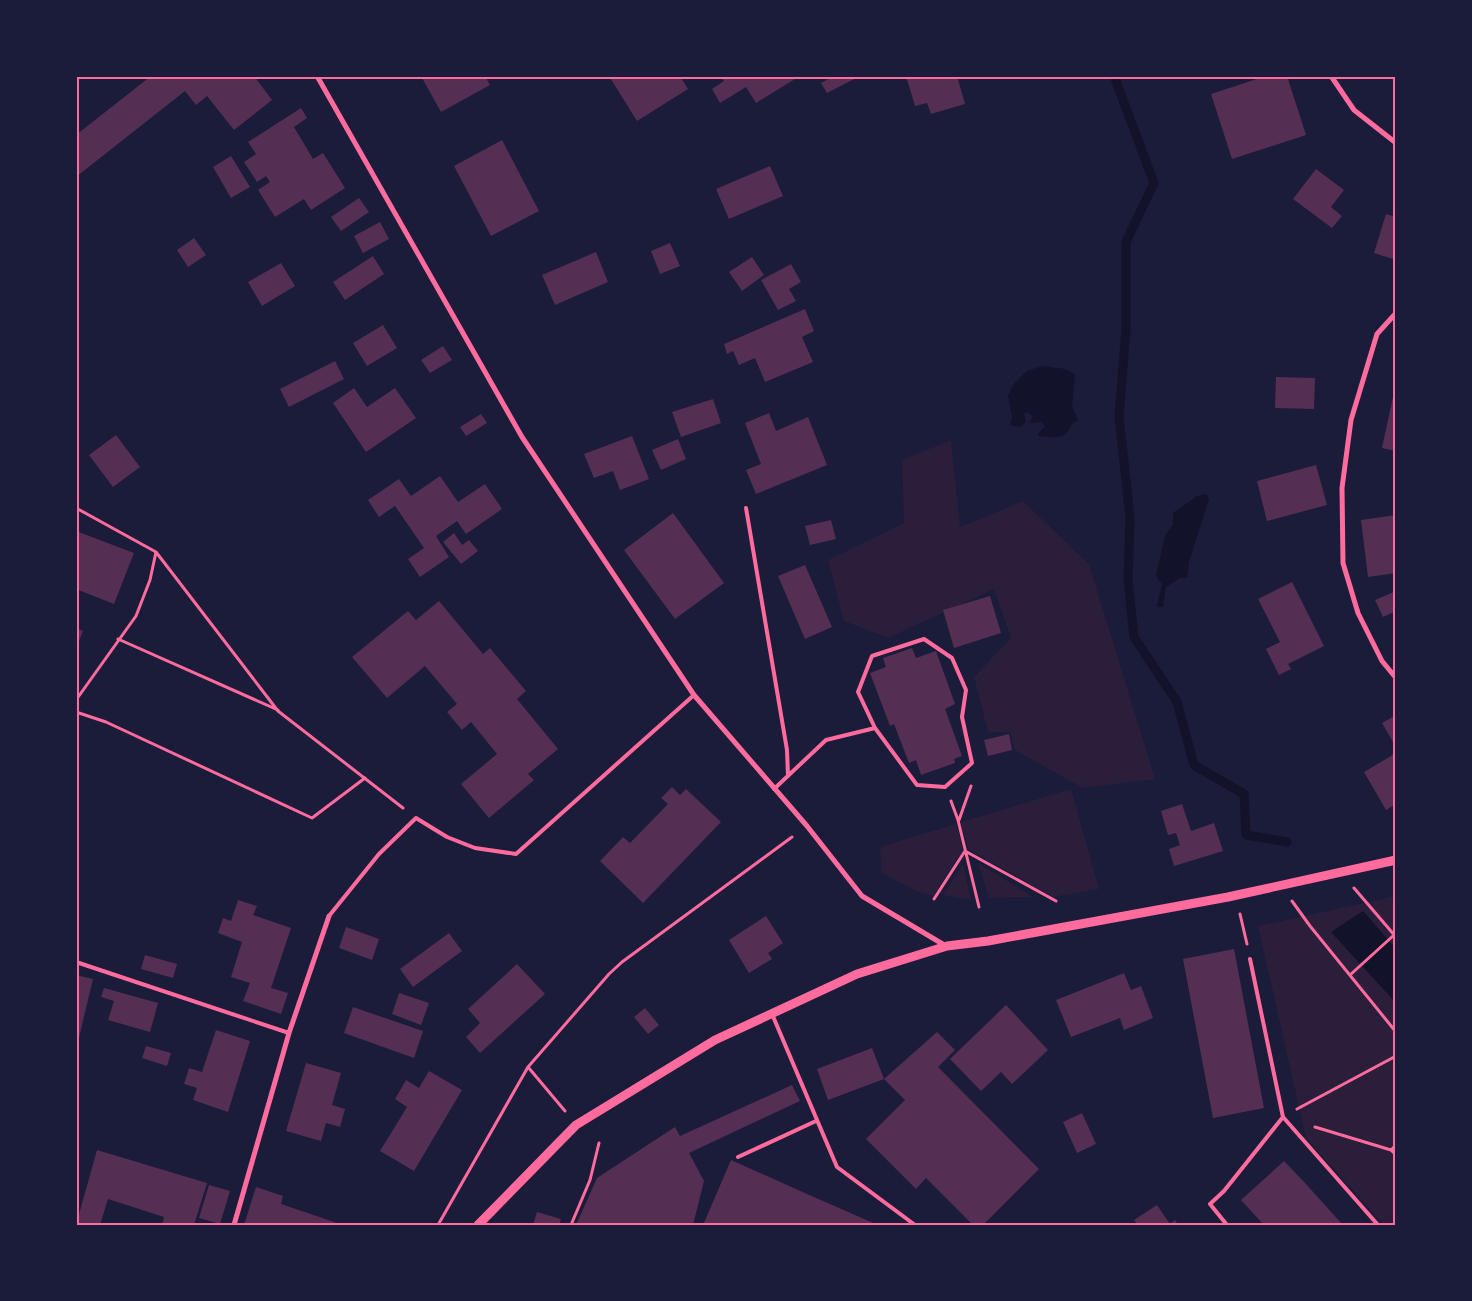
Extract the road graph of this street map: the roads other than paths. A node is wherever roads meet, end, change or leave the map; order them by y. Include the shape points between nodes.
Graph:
1 (1332, 76) edge
2 (320, 77) edge
3 (1396, 142) edge
4 (1396, 313) edge
5 (746, 508) dead end
6 (1396, 678) edge
7 (694, 695) junction
8 (875, 728) junction
9 (788, 776) junction
10 (774, 789) junction
11 (1396, 860) edge
12 (329, 916) joint
13 (947, 946) junction
14 (1250, 959) road end
15 (76, 962) edge
16 (772, 1014) junction
17 (289, 1033) junction
18 (1283, 1117) junction
19 (816, 1121) junction
20 (738, 1157) dead end
21 (234, 1225) edge
22 (478, 1225) edge
23 (915, 1225) edge
24 (1227, 1225) edge
25 (1378, 1225) edge

1 - 3 street via 1354,110
2 - 7 street via 522,437
4 - 6 street via 1378,334 1351,420 1342,488 1343,562 1358,613 1382,661
5 - 9 lane via 785,740
7 - 10 street
7 - 12 lane via 516,854 475,848 447,837 416,818 380,854
8 - 8 lane via 858,692 872,656 924,640 952,658 966,690 962,718 972,763 945,787 917,785
8 - 9 lane via 826,740
9 - 10 lane
10 - 13 street via 862,896
11 - 13 street via 1228,897
12 - 17 street
13 - 16 street via 857,974
14 - 18 lane
15 - 17 lane
16 - 19 lane
16 - 22 street via 714,1040 576,1125
17 - 21 street
18 - 24 lane via 1210,1204
18 - 25 lane
19 - 20 lane
19 - 23 lane via 837,1167

